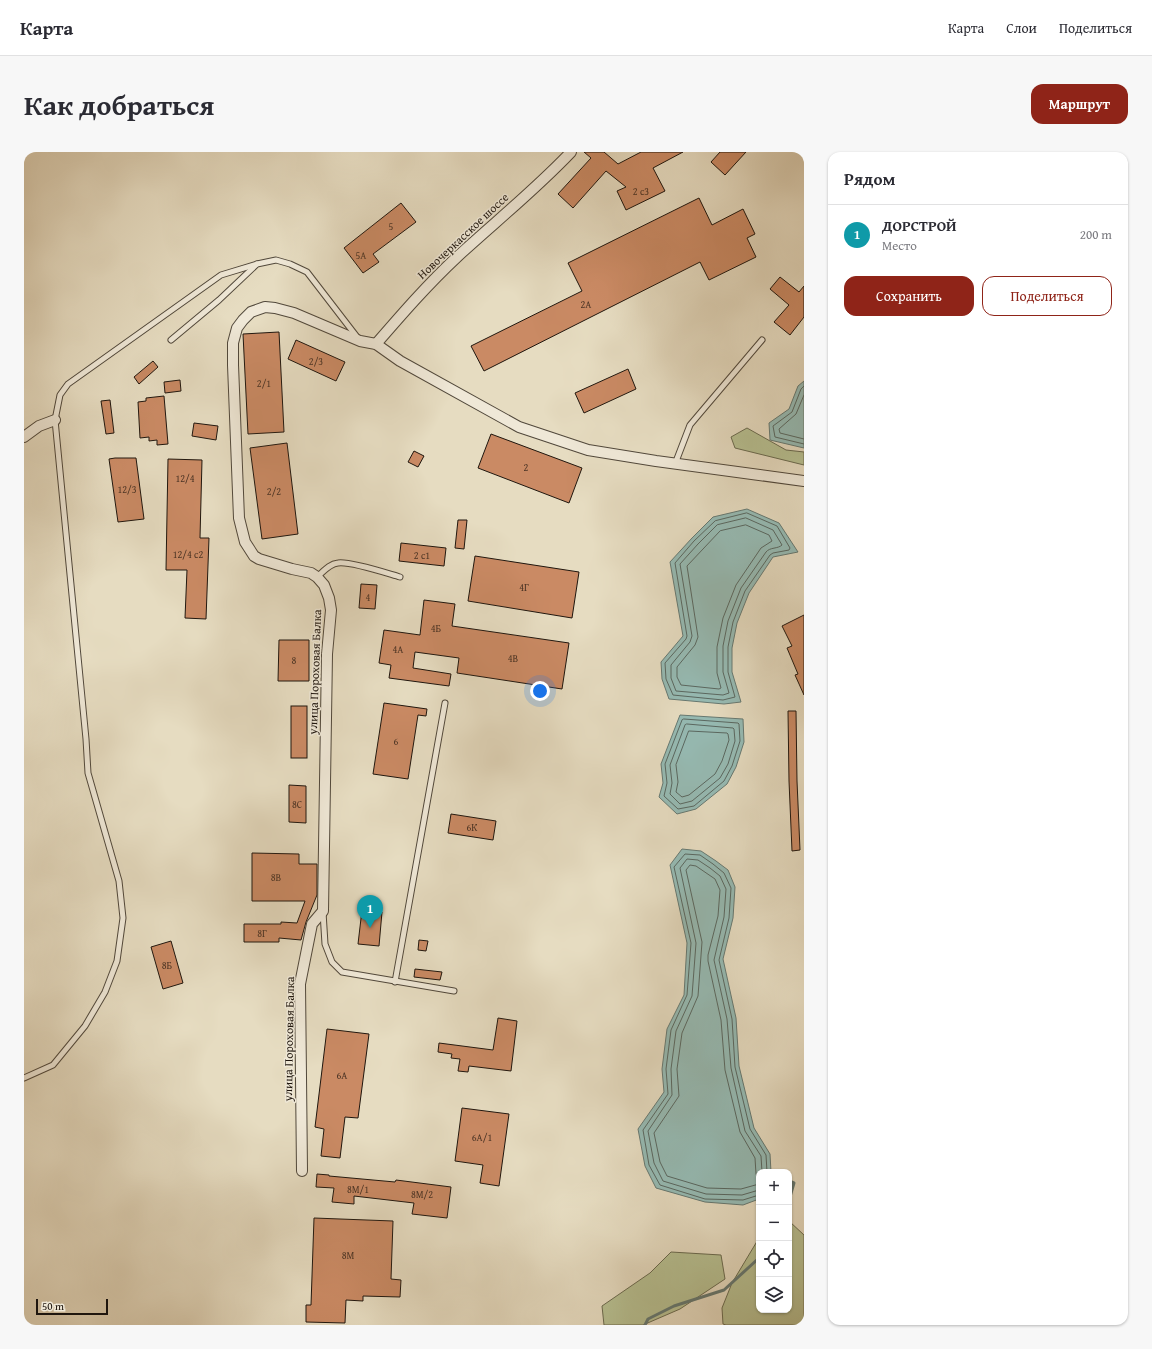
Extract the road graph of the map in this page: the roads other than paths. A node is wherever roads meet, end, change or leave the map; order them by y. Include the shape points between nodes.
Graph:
1 (571, 152) edge
2 (257, 264) junction
3 (171, 340) dead end
4 (762, 340) dead end
5 (360, 341) junction
6 (376, 344) junction
7 (55, 420) junction
8 (24, 437) edge
9 (675, 464) junction
10 (804, 481) edge
11 (317, 577) junction
12 (400, 577) dead end
13 (445, 703) dead end
14 (323, 911) junction
15 (395, 982) junction
16 (454, 991) dead end
17 (24, 1078) edge
18 (302, 1171) dead end

1 - 6 street, Новочеркасское шоссе via 548,176 456,258 414,300
2 - 3 lane
2 - 5 lane via 276,260 308,272
2 - 7 lane via 221,275 68,384 60,395
4 - 9 lane via 690,425
5 - 6 street
5 - 11 street via 294,313 265,307 252,312 243,320 237,328 233,343 239,518 245,542 259,559
6 - 9 street via 400,361 519,427 588,450
7 - 8 street via 39,426
7 - 17 lane via 88,773 119,881 123,918 117,961 105,992 85,1026 53,1064
9 - 10 street
11 - 12 lane via 328,566 338,563 348,563
11 - 14 street, улица Пороховая Балка via 324,585 331,610 327,654
13 - 15 lane
14 - 15 lane via 325,944 332,962 342,972
14 - 18 street, улица Пороховая Балка via 312,924 300,984
15 - 16 lane

